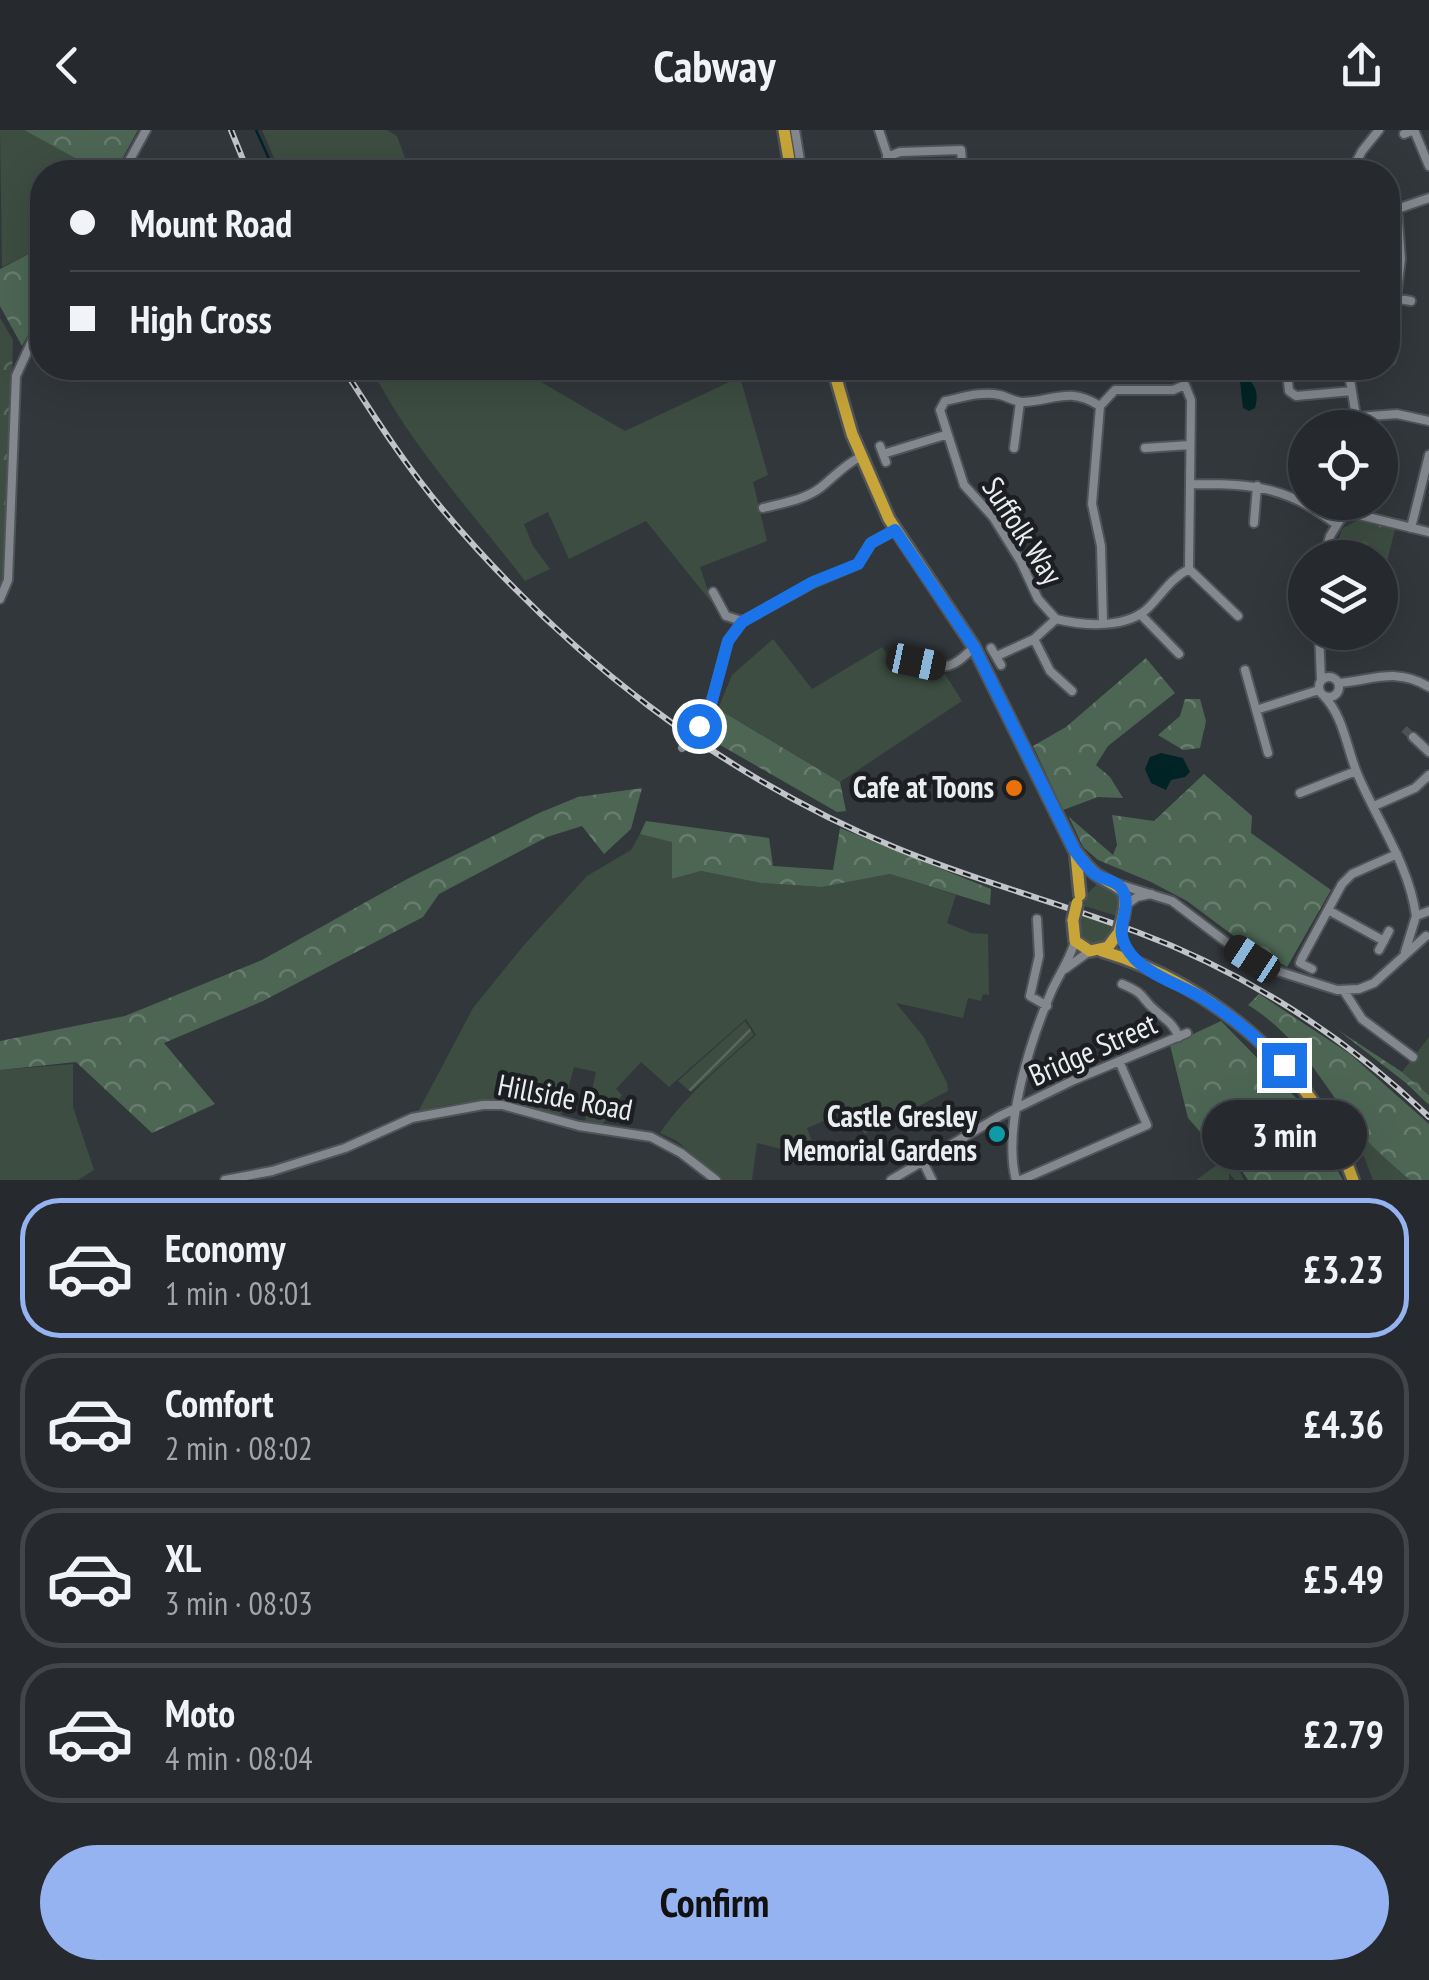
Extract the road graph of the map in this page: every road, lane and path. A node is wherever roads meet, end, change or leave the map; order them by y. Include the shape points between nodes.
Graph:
1 (146, 130) edge
2 (784, 130) edge
3 (795, 130) edge
4 (880, 130) edge
5 (1379, 130) edge
6 (1404, 134) dead end
7 (888, 156) junction
8 (130, 160) edge
9 (788, 160) edge
10 (800, 160) edge
11 (889, 160) edge
12 (962, 160) edge
13 (1358, 160) edge
14 (1429, 166) edge
15 (1429, 198) edge
16 (1400, 206) edge
17 (1400, 299) edge
18 (1411, 300) dead end
19 (30, 345) edge
20 (837, 380) edge
21 (1188, 380) edge
22 (1287, 380) edge
23 (1350, 380) edge
24 (1185, 385) junction
25 (1352, 391) junction
26 (1020, 402) junction
27 (1100, 406) junction
28 (1356, 410) edge
29 (1398, 414) edge
30 (1429, 421) edge
31 (945, 435) junction
32 (1190, 446) junction
33 (1014, 448) dead end
34 (1146, 448) dead end
35 (883, 454) dead end
36 (860, 457) junction
37 (1428, 461) edge
38 (1190, 484) junction
39 (1257, 486) junction
40 (1288, 497) edge
41 (763, 508) dead end
42 (1325, 520) edge
43 (1340, 520) edge
44 (1379, 520) edge
45 (1254, 523) dead end
46 (1412, 528) junction
47 (895, 530) junction
48 (1429, 532) edge
49 (1330, 536) junction
50 (1329, 540) edge
51 (1189, 569) junction
52 (713, 592) dead end
53 (0, 599) edge
54 (1141, 615) junction
55 (1238, 616) dead end
56 (1056, 619) junction
57 (742, 622) junction
58 (1103, 623) junction
59 (1034, 638) junction
60 (974, 647) junction
61 (1321, 650) edge
62 (1179, 654) dead end
63 (996, 657) dead end
64 (1322, 658) junction
65 (916, 662) dead end
66 (1245, 670) dead end
67 (1337, 683) junction
68 (1429, 686) edge
69 (1321, 688) junction
70 (1072, 691) dead end
71 (1256, 710) junction
72 (1342, 727) junction
73 (1413, 738) tunnel mouth
74 (682, 748) dead end
75 (1429, 752) edge
76 (1268, 753) dead end
77 (1356, 771) junction
78 (1429, 775) edge
79 (1310, 789) junction
80 (1300, 793) dead end
81 (1314, 802) dead end
82 (1374, 806) junction
83 (1075, 851) junction
84 (1397, 854) junction
85 (1104, 879) junction
86 (1117, 884) junction
87 (1413, 891) junction
88 (1155, 894) junction
89 (1079, 899) junction
90 (1328, 910) junction
91 (1124, 911) junction
92 (1429, 911) edge
93 (1037, 919) dead end
94 (1416, 921) junction
95 (1389, 931) dead end
96 (1119, 932) junction
97 (1428, 936) edge
98 (1075, 941) junction
99 (1096, 951) junction
100 (1404, 956) junction
101 (1140, 964) junction
102 (1312, 968) dead end
103 (1063, 971) junction
104 (1122, 984) dead end
105 (1344, 991) junction
106 (1047, 1006) junction
107 (1413, 1057) dead end
108 (1119, 1061) junction
109 (1017, 1110) junction
110 (923, 1162) junction
111 (225, 1180) edge
112 (716, 1180) edge
113 (891, 1180) edge
114 (932, 1180) edge
115 (1018, 1180) edge
116 (1353, 1180) edge

1 - 8 street
2 - 9 highway
3 - 10 street
4 - 7 street
5 - 13 street
6 - 14 street via 1414,130
7 - 11 street
7 - 12 street via 961,150
15 - 16 street
17 - 18 street
19 - 53 street via 16,376 8,580
20 - 36 highway
21 - 24 street
22 - 25 street via 1296,396
23 - 25 street
24 - 27 street via 1115,390
24 - 32 street via 1192,400
25 - 28 street
26 - 27 street via 1066,394
26 - 31 street via 980,393 945,401
26 - 33 street
27 - 58 street via 1092,504 1101,546
29 - 30 street
31 - 35 street
31 - 56 street, Suffolk Way via 964,485 993,517
32 - 34 street
32 - 38 street
36 - 41 street via 818,490
36 - 47 highway
37 - 46 street
38 - 39 street
38 - 51 street
39 - 40 street
39 - 45 street
42 - 49 street
43 - 49 street
44 - 46 street
46 - 48 street
47 - 57 street via 871,543 858,564
47 - 60 highway
49 - 50 street
51 - 54 street via 1173,577
51 - 55 street
52 - 57 street via 726,616
54 - 58 street, Suffolk Way
54 - 62 street
56 - 58 street, Suffolk Way
56 - 59 street
57 - 74 street, bridge via 728,641 711,704
59 - 63 street
59 - 70 street via 1050,671
60 - 65 street via 943,668
60 - 83 highway
61 - 64 street
64 - 67 street
64 - 69 street
66 - 71 street
67 - 68 street via 1399,674
67 - 69 street
67 - 69 street via 1332,696
67 - 72 street
69 - 71 street
69 - 72 street
71 - 76 street
72 - 77 street
73 - 75 street
77 - 79 street
77 - 82 street
78 - 82 street
79 - 80 street
79 - 81 street
82 - 84 street
83 - 85 highway
83 - 89 highway
84 - 87 street
84 - 90 street via 1352,874
85 - 86 highway
85 - 89 highway
86 - 88 street
86 - 91 highway
87 - 92 street
87 - 94 street
88 - 91 street via 1137,897
88 - 105 street via 1252,959
89 - 98 highway, bridge
90 - 95 street via 1382,945
90 - 102 street via 1300,963
91 - 96 highway, bridge
92 - 94 street
93 - 106 street via 1039,956 1030,996
94 - 97 street via 1419,934
94 - 100 street
96 - 99 highway
96 - 101 highway
97 - 100 street
98 - 99 highway
98 - 103 street
99 - 101 highway
99 - 103 street
100 - 105 street via 1374,983
101 - 116 highway via 1203,998 1284,1065 1339,1146
103 - 106 street
104 - 108 street, Bridge Street via 1143,993 1183,1035
105 - 107 street via 1362,1018
106 - 109 street
108 - 109 street, Bridge Street
108 - 115 street via 1147,1126
109 - 110 street, Bridge Street
109 - 115 street
110 - 113 street, Bridge Street
110 - 114 street
111 - 112 street, Hillside Road via 345,1148 412,1118 483,1105 649,1137

